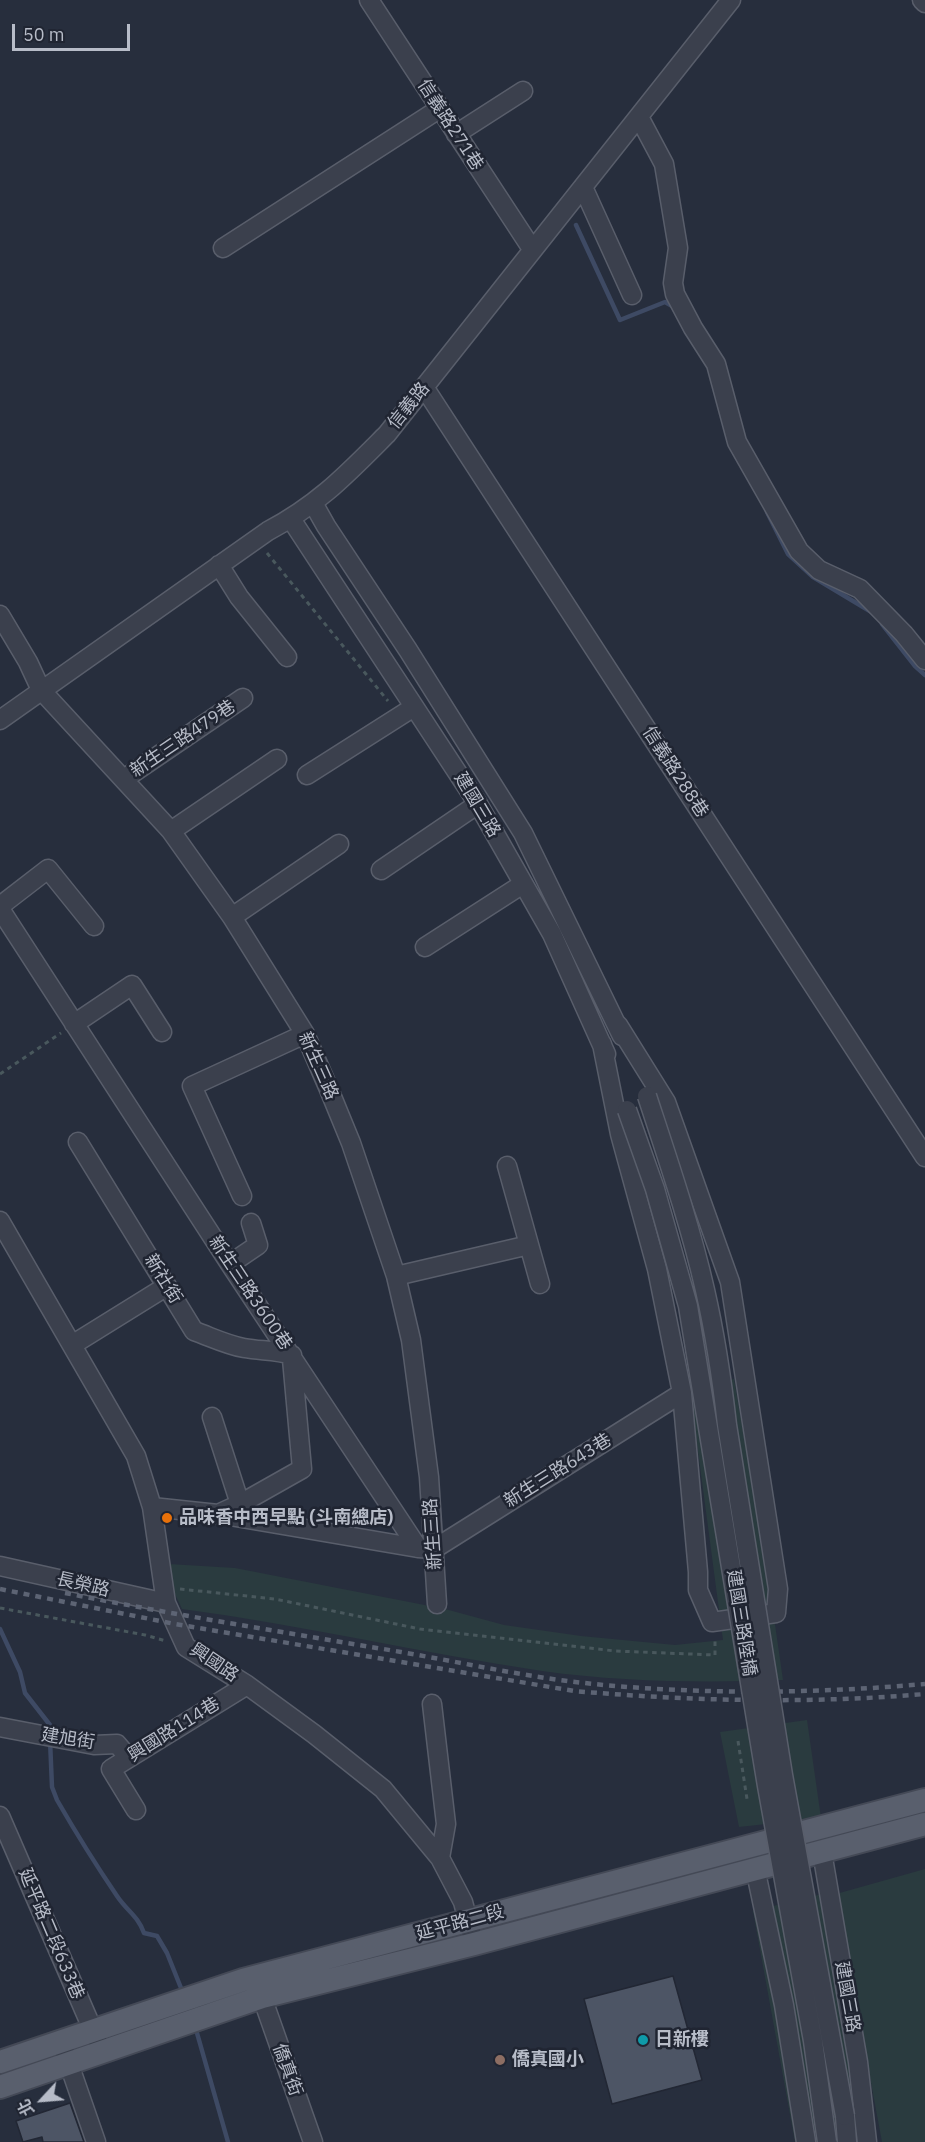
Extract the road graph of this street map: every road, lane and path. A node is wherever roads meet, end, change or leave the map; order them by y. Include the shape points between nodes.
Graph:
1 (369, 0) edge
2 (730, 0) edge
3 (523, 91) dead end
4 (439, 109) junction
5 (639, 117) junction
6 (456, 134) junction
7 (583, 187) junction
8 (223, 248) dead end
9 (532, 249) junction
10 (633, 295) dead end
11 (424, 387) junction
12 (313, 504) junction
13 (291, 519) junction
14 (219, 566) junction
15 (0, 615) edge
16 (287, 657) dead end
17 (925, 660) edge
18 (41, 690) junction
19 (243, 698) dead end
20 (414, 707) junction
21 (0, 720) edge
22 (277, 759) dead end
23 (307, 775) dead end
24 (124, 779) junction
25 (478, 804) junction
26 (171, 831) junction
27 (339, 844) dead end
28 (381, 870) dead end
29 (523, 884) junction
30 (0, 907) edge
31 (232, 917) junction
32 (94, 926) dead end
33 (6, 930) edge
34 (425, 947) dead end
35 (74, 1024) junction
36 (618, 1025) junction
37 (162, 1032) dead end
38 (305, 1034) junction
39 (602, 1044) junction
40 (0, 1074) edge
41 (647, 1096) joint
42 (627, 1110) joint
43 (78, 1142) dead end
44 (925, 1157) edge
45 (507, 1166) dead end
46 (242, 1196) dead end
47 (0, 1221) edge
48 (251, 1222) dead end
49 (529, 1245) junction
50 (230, 1264) junction
51 (396, 1276) junction
52 (540, 1284) dead end
53 (167, 1286) junction
54 (72, 1345) junction
55 (292, 1356) junction
56 (682, 1393) junction
57 (212, 1417) dead end
58 (240, 1504) junction
59 (152, 1507) junction
60 (218, 1514) junction
61 (426, 1549) junction
62 (0, 1566) edge
63 (165, 1595) junction
64 (437, 1604) dead end
65 (0, 1608) edge
66 (715, 1621) junction
67 (186, 1647) junction
68 (248, 1685) junction
69 (432, 1704) dead end
70 (0, 1728) edge
71 (738, 1741) dead end
72 (129, 1758) junction
73 (747, 1799) dead end
74 (925, 1800) edge
75 (136, 1810) dead end
76 (0, 1816) edge
77 (925, 1824) edge
78 (822, 1852) junction
79 (440, 1857) junction
80 (755, 1868) junction
81 (469, 1921) junction
82 (474, 1944) junction
83 (262, 1997) junction
84 (93, 2030) junction
85 (61, 2041) junction
86 (102, 2051) junction
87 (0, 2062) edge
88 (68, 2063) junction
89 (0, 2086) edge
90 (96, 2142) edge
91 (313, 2142) edge
92 (806, 2142) edge
93 (827, 2142) edge
94 (847, 2142) edge
95 (867, 2142) edge

1 - 4 street, 信義路271巷
2 - 5 street, 信義路
3 - 6 street
4 - 6 street, 信義路271巷
4 - 8 street
5 - 7 street, 信義路
5 - 17 street via 664,164 678,248 675,294 716,364 737,442 799,551 819,570 860,589
6 - 9 street, 信義路271巷
7 - 9 street, 信義路
7 - 10 street
9 - 11 street, 信義路
11 - 12 street, 信義路 via 387,434
11 - 44 street, 信義路288巷
12 - 13 street, 信義路
12 - 36 street, 建國三路 via 523,833
13 - 14 street, 信義路
13 - 20 street, 建國三路
14 - 16 street
14 - 18 street, 信義路
15 - 18 street, 新生三路
18 - 21 street, 信義路
18 - 24 street, 新生三路
19 - 24 street, 新生三路479巷
20 - 23 street
20 - 25 street, 建國三路
22 - 26 street
24 - 26 street, 新生三路
25 - 28 street
25 - 29 street, 建國三路
26 - 31 street, 新生三路
27 - 31 street
29 - 34 street
29 - 39 street, 建國三路 via 552,934
30 - 32 street via 48,869
30 - 33 street, 新生三路3600巷
31 - 38 street, 新生三路
33 - 35 street, 新生三路3600巷
35 - 37 street via 132,985
35 - 40 path
35 - 50 street, 新生三路3600巷
36 - 41 street, 建國三路
36 - 66 street via 666,1102 730,1282 778,1589 776,1613
38 - 46 street via 192,1086
38 - 51 street, 新生三路 via 351,1143
39 - 42 street, 建國三路
39 - 56 street via 620,1134 657,1269
41 - 94 street, 建國三路陸橋, bridge via 678,1188 705,1290 720,1368 783,1775
42 - 93 street, 建國三路陸橋, bridge via 655,1189 688,1306
43 - 53 street, 新社街
45 - 49 street
47 - 54 street, 興國路
48 - 50 street via 258,1245
49 - 51 street
49 - 52 street
50 - 55 street, 新生三路3600巷
51 - 61 street, 新生三路 via 411,1340 429,1477
53 - 54 street
53 - 55 street, 新社街 via 194,1330 245,1348 276,1350
54 - 59 street, 興國路 via 136,1456
55 - 58 street via 302,1469
55 - 61 street, 新生三路3600巷
56 - 61 street, 新生三路643巷
56 - 66 street via 698,1590 712,1622
57 - 58 street
58 - 60 street
59 - 60 street
59 - 63 street, 興國路
60 - 61 street
61 - 64 street, 新生三路
62 - 63 street, 長榮路
63 - 66 path via 275,1599 420,1629 615,1651 715,1655
63 - 67 street, 興國路
65 - 67 path via 145,1635
67 - 68 street, 興國路
68 - 72 street, 興國路114巷
68 - 79 street, 興國路 via 383,1789
69 - 79 street via 446,1824
70 - 72 street, 建旭街 via 94,1745 117,1744
71 - 73 path
72 - 75 street, 興國路114巷 via 111,1769
74 - 81 main road, 延平路二段
76 - 84 street, 延平路二段633巷
77 - 78 main road, 延平路二段
78 - 80 main road, 延平路二段
78 - 95 street, 建國三路 via 858,2062
79 - 81 street, 興國路 via 464,1902
80 - 82 main road, 延平路二段
80 - 92 street via 784,2005
81 - 82 street, 興國路
81 - 84 main road, 延平路二段 via 243,1980
82 - 83 main road, 延平路二段
83 - 86 main road, 延平路二段
83 - 91 street, 僑真街
84 - 85 main road, 延平路二段
84 - 86 street, 延平路二段633巷
85 - 87 main road, 延平路二段
85 - 88 street
86 - 88 main road, 延平路二段
88 - 89 main road, 延平路二段
88 - 90 street

